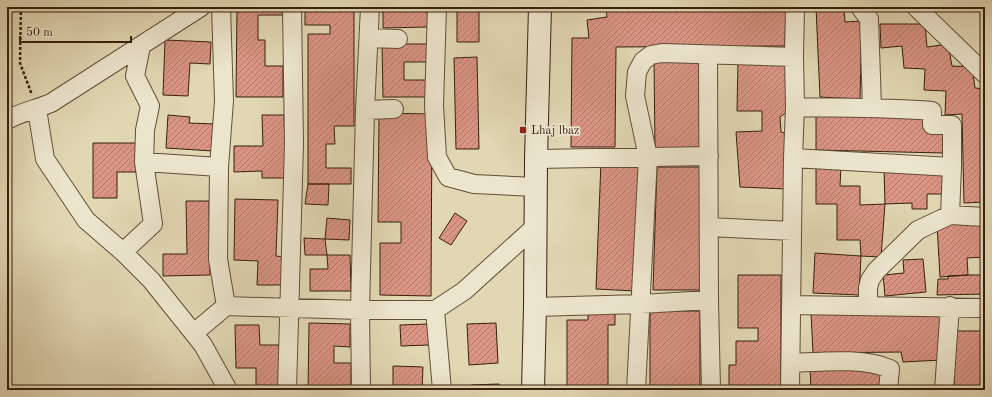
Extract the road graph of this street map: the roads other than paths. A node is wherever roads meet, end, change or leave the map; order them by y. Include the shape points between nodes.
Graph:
1 (201, 7) edge
2 (221, 7) edge
3 (292, 7) edge
4 (370, 7) edge
5 (437, 7) edge
6 (540, 7) edge
7 (795, 7) edge
8 (860, 7) edge
9 (916, 7) edge
10 (369, 38) junction
11 (398, 39) dead end
12 (140, 46) junction
13 (708, 55) junction
14 (794, 57) junction
15 (985, 74) edge
16 (795, 107) junction
17 (872, 107) junction
18 (394, 108) dead end
19 (37, 109) junction
20 (365, 110) junction
21 (7, 120) edge
22 (709, 156) junction
23 (648, 157) junction
24 (793, 158) junction
25 (536, 159) junction
26 (144, 162) junction
27 (219, 167) junction
28 (952, 167) junction
29 (536, 187) junction
30 (950, 215) junction
31 (985, 217) edge
32 (536, 226) junction
33 (709, 227) junction
34 (792, 231) junction
35 (124, 252) junction
36 (709, 300) junction
37 (641, 304) junction
38 (791, 305) junction
39 (868, 305) junction
40 (226, 306) junction
41 (950, 306) junction
42 (535, 307) junction
43 (290, 308) junction
44 (985, 308) edge
45 (360, 310) junction
46 (435, 310) junction
47 (194, 333) junction
48 (791, 363) junction
49 (228, 390) edge
50 (287, 390) edge
51 (361, 390) edge
52 (442, 390) edge
53 (533, 390) edge
54 (636, 390) edge
55 (711, 390) edge
56 (790, 390) edge
57 (888, 390) edge
58 (928, 390) edge
59 (944, 390) edge

1 - 12 street
2 - 27 street via 224,101
3 - 43 street via 294,144
4 - 10 street
5 - 29 street via 434,105 437,157 448,176 454,178 474,184
6 - 25 street
7 - 14 street
8 - 17 street via 869,19
9 - 15 street
10 - 11 street
10 - 20 street
12 - 19 street via 51,103
12 - 26 street via 135,76 150,106 145,130
13 - 14 street
13 - 22 street
13 - 23 street via 662,53 652,55 643,61 637,72 634,96
14 - 16 street
16 - 17 street
16 - 24 street
17 - 28 street via 932,111 932,125 952,125
18 - 20 street
19 - 21 street
19 - 35 street via 45,159 86,220
20 - 45 street
22 - 23 street
22 - 33 street
23 - 25 street
23 - 37 street
24 - 28 street
24 - 34 street
25 - 29 street
26 - 27 street
26 - 35 street via 153,224
27 - 40 street via 218,259
28 - 30 street
29 - 32 street
30 - 31 street
30 - 39 street via 918,230 876,271 868,288
32 - 42 street
32 - 46 street via 464,291
33 - 34 street
33 - 36 street
34 - 38 street
35 - 47 street via 151,280
36 - 37 street
36 - 55 street
37 - 42 street
37 - 54 street
38 - 39 street
38 - 48 street
39 - 41 street
40 - 43 street
40 - 47 street
41 - 44 street
41 - 59 street
42 - 53 street
43 - 45 street
43 - 50 street
45 - 46 street
45 - 51 street
46 - 52 street
47 - 49 street
48 - 56 street
48 - 57 street via 857,362 884,366 890,369
58 - 59 street

